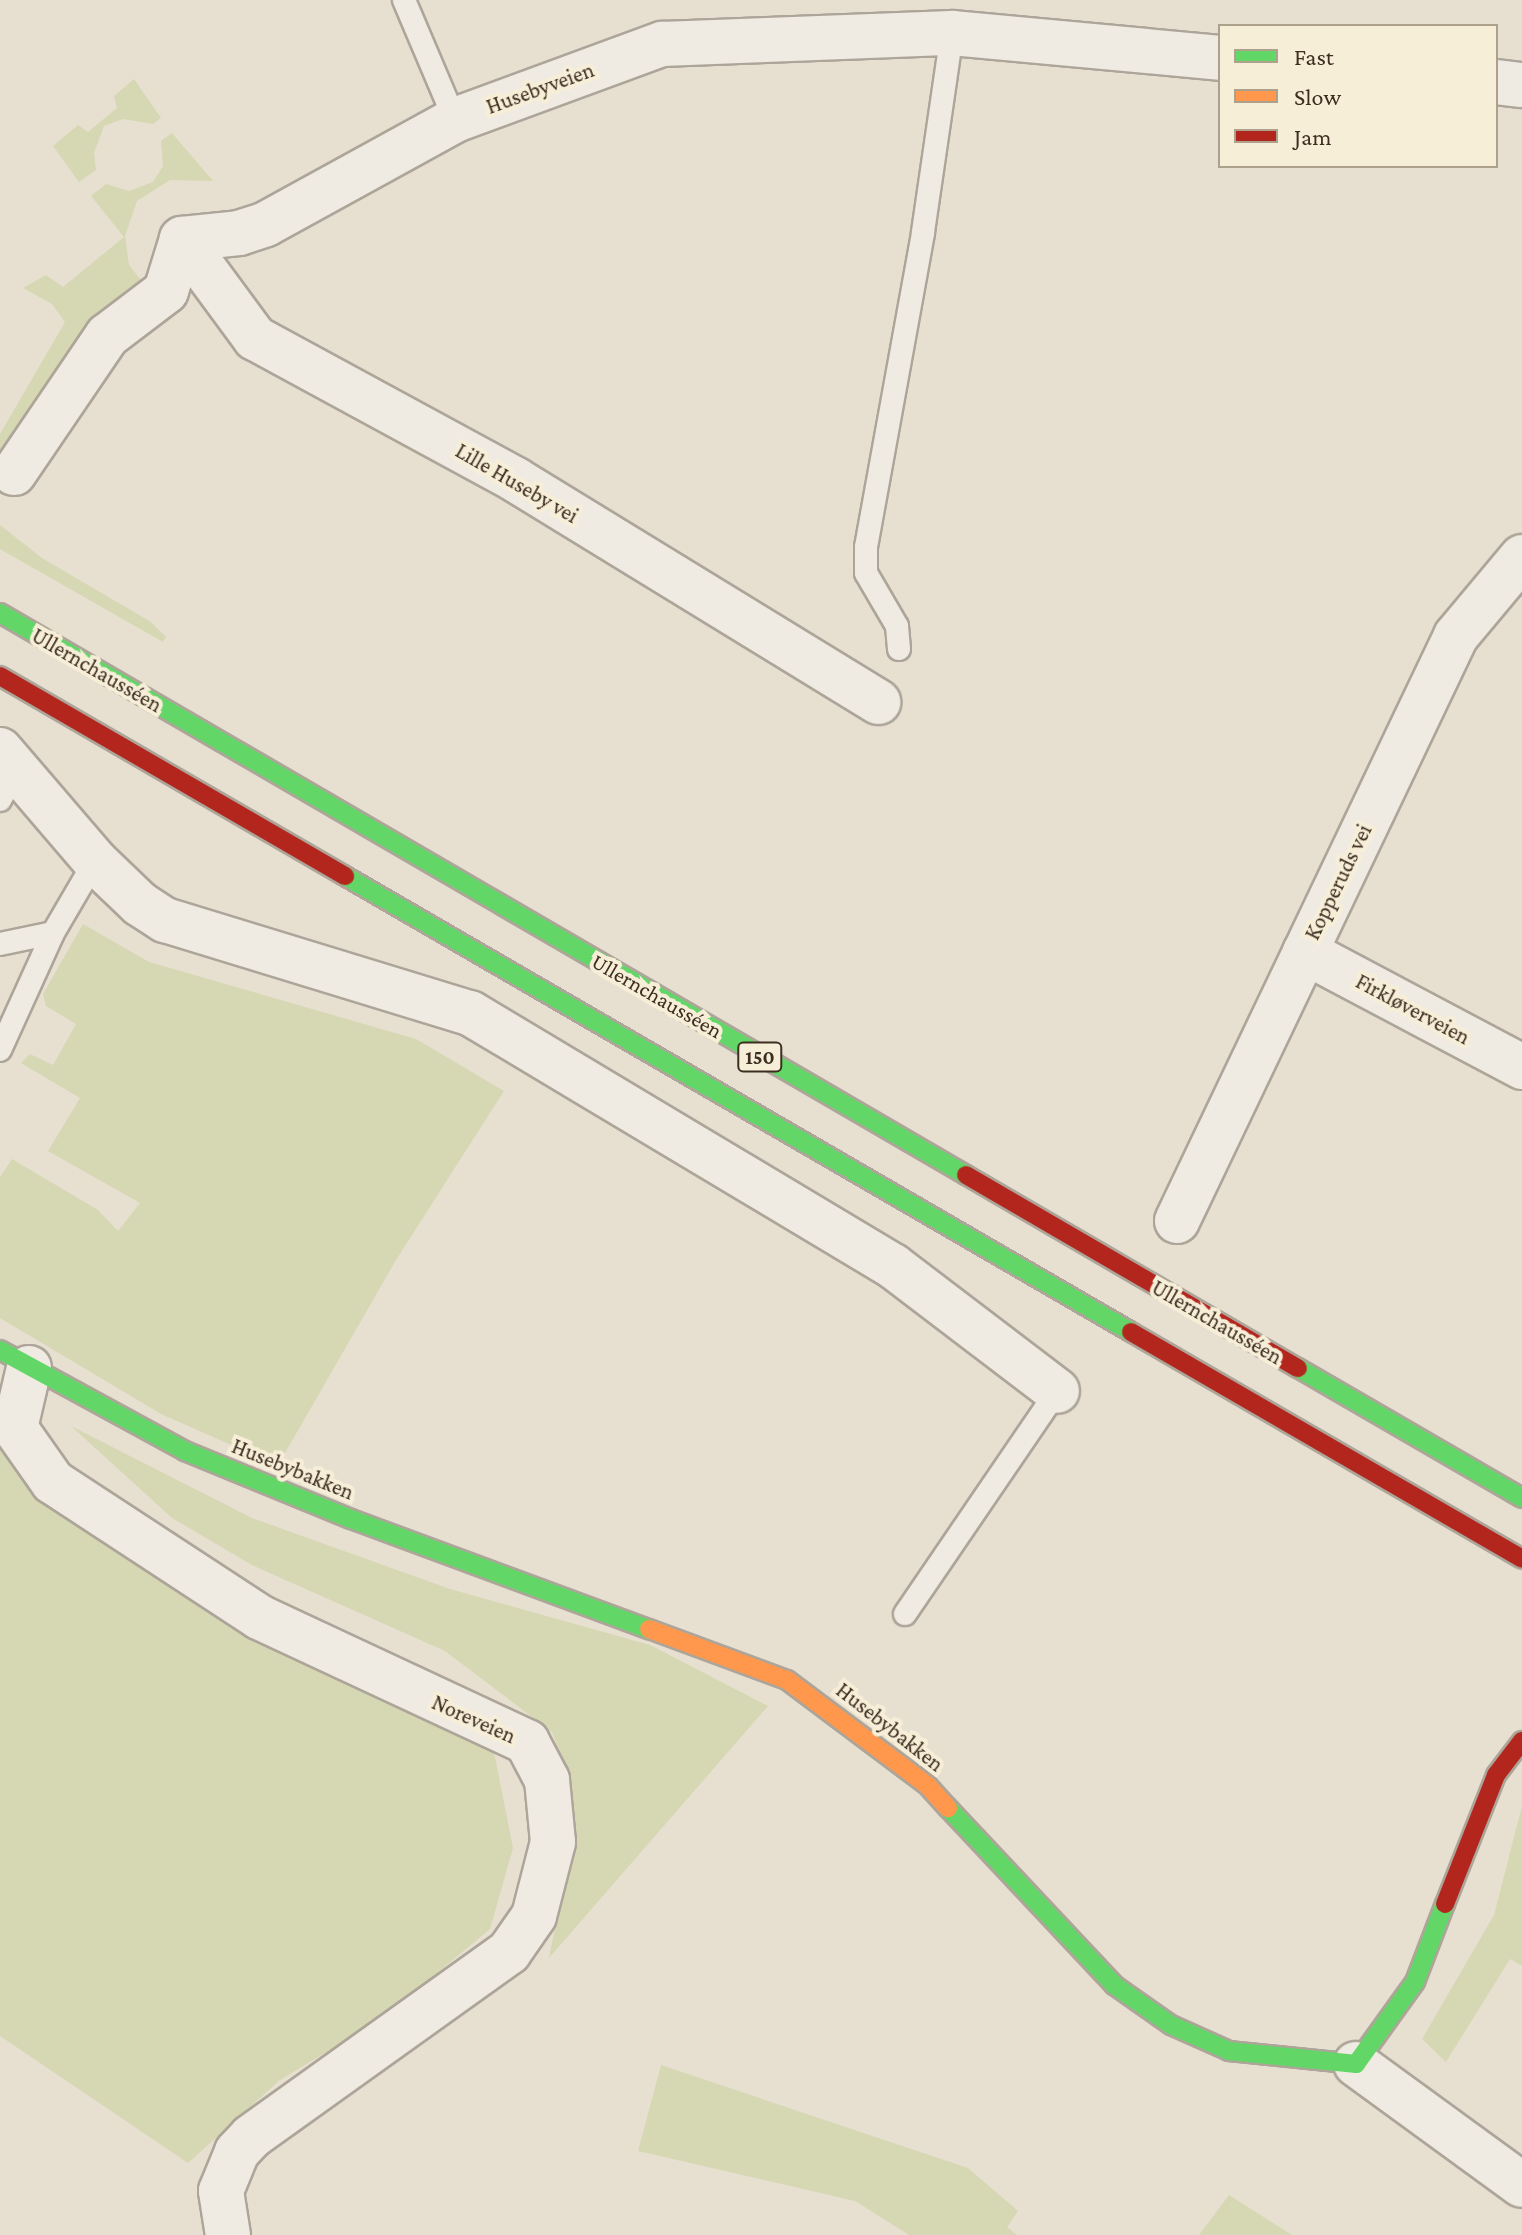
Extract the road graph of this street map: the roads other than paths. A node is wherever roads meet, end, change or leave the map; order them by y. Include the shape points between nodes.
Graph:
1 (404, 0) edge
2 (952, 33) junction
3 (1218, 58) edge
4 (1498, 82) edge
5 (1522, 85) edge
6 (455, 120) junction
7 (182, 239) junction
8 (14, 473) dead end
9 (1522, 557) edge
10 (0, 613) edge
11 (899, 649) dead end
12 (0, 676) edge
13 (878, 702) dead end
14 (6, 772) edge
15 (95, 861) junction
16 (53, 933) junction
17 (0, 944) edge
18 (1305, 952) junction
19 (21, 1003) junction
20 (0, 1023) edge
21 (0, 1050) edge
22 (1522, 1067) edge
23 (1177, 1221) dead end
24 (14, 1359) edge
25 (1057, 1391) joint
26 (1522, 1498) edge
27 (1522, 1559) edge
28 (905, 1614) dead end
29 (1522, 1741) edge
30 (1356, 2064) junction
31 (1522, 2185) edge
32 (228, 2235) edge

1 - 6 lane
2 - 3 street, Husebyveien
2 - 6 street, Husebyveien via 662,44
2 - 11 lane via 923,232 866,547 866,573 897,626
4 - 5 street
6 - 7 street, Husebyveien via 266,224 239,233
7 - 8 street via 166,291 107,336
7 - 13 street, Lille Huseby vei via 255,338 516,480
9 - 18 street, Kopperuds vei via 1456,636
10 - 26 main road, Ullernchausséen / 150
12 - 27 main road, 150
14 - 15 street
15 - 16 lane
15 - 25 street via 165,920 470,1013 893,1266
16 - 17 lane
16 - 19 lane
18 - 22 street, Firkløverveien
18 - 23 street, Kopperuds vei
19 - 20 lane
19 - 21 lane
24 - 30 main road, Husebybakken via 185,1451 351,1519 787,1680 928,1786 1114,1985 1171,2025 1229,2051
24 - 32 street, Noreveien via 15,1428 53,1482 259,1617 527,1742 547,1780 553,1842 534,1916 509,1952 251,2137 237,2152 221,2191
25 - 28 lane
29 - 30 main road via 1496,1775 1415,1982
30 - 31 street

